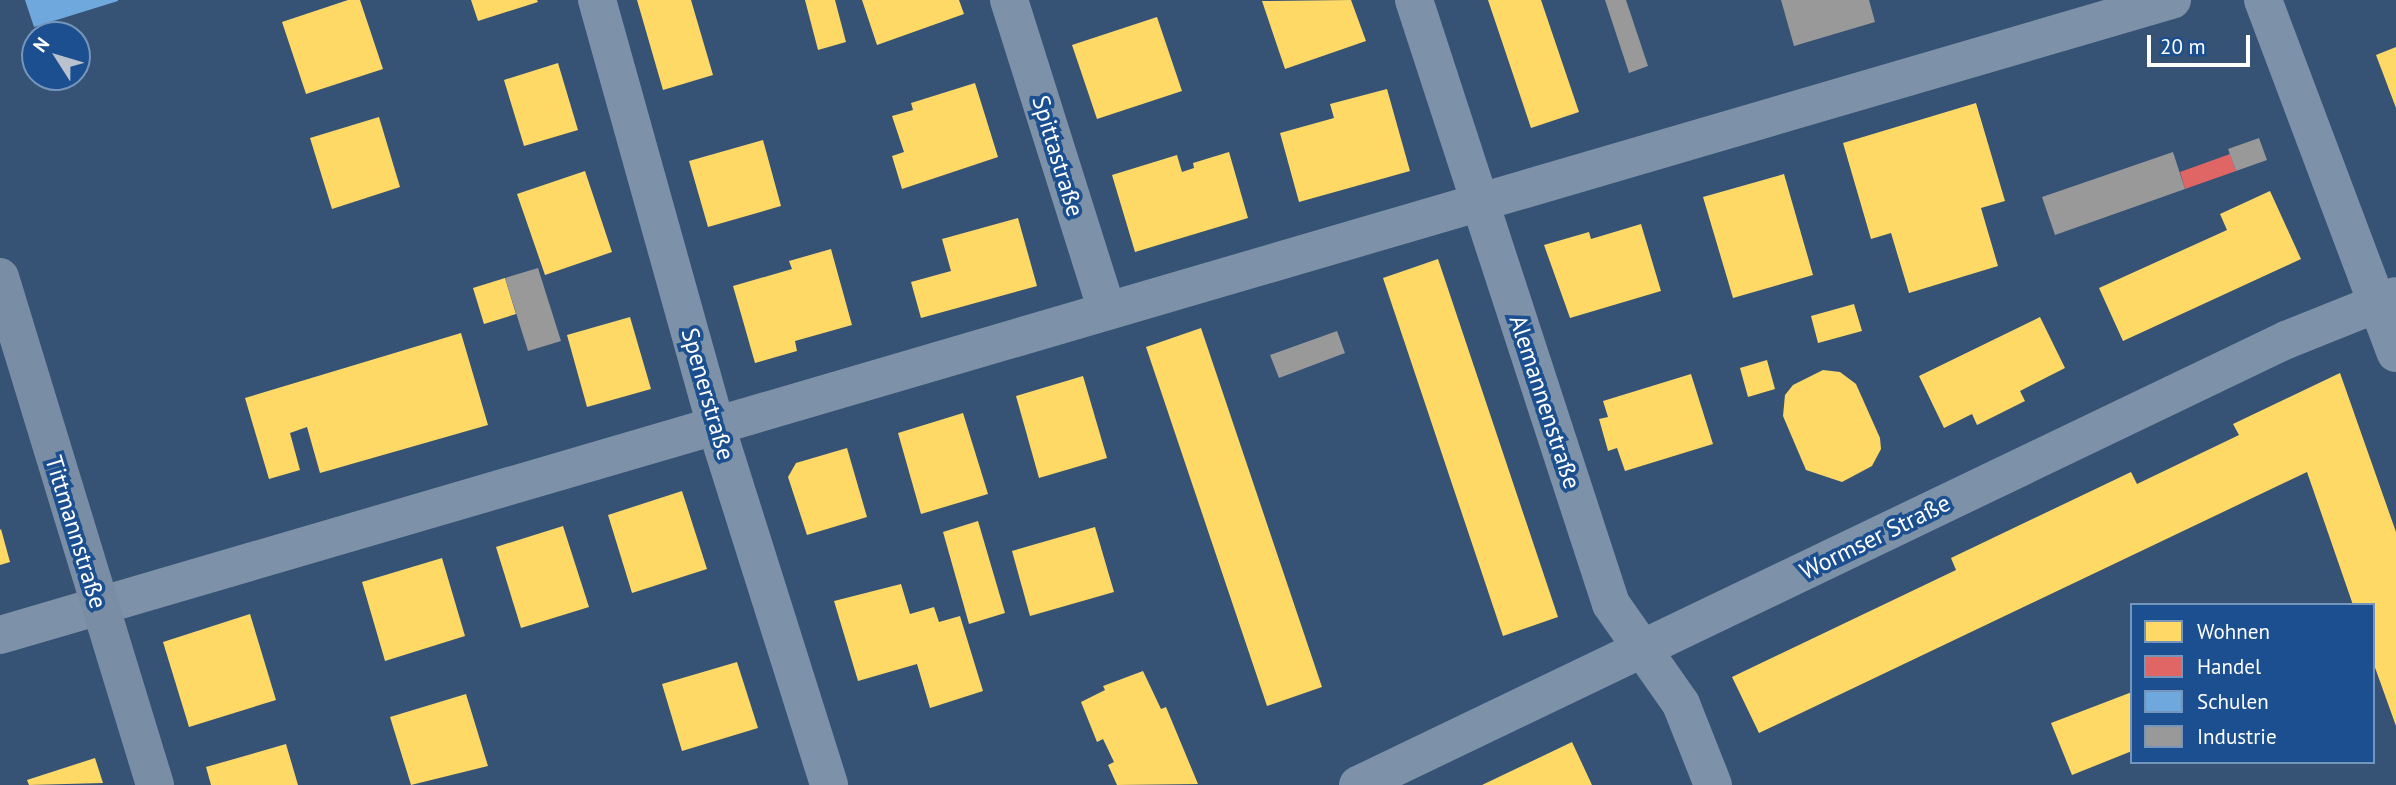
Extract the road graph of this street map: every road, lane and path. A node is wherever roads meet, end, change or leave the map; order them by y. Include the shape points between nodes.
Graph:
1 (597, 0) edge
2 (1009, 0) edge
3 (1414, 0) edge
4 (2172, 0) edge
5 (2263, 0) edge
6 (1479, 202) junction
7 (0, 277) edge
8 (2387, 300) edge
9 (1107, 311) junction
10 (2396, 353) edge
11 (716, 426) junction
12 (98, 606) junction
13 (0, 635) edge
14 (1641, 649) junction
15 (155, 785) edge
16 (830, 785) edge
17 (1358, 785) edge
18 (1713, 785) edge

1 - 11 street, Spenerstraße
2 - 9 street, Spittastraße
3 - 6 street, Alemannenstraße
4 - 6 street
5 - 8 street
6 - 9 street
6 - 14 street, Alemannenstraße via 1611,604
7 - 12 street, Tittmannstraße
8 - 10 street
8 - 14 street, Wormser Straße via 2286,340
9 - 11 street
11 - 12 street
11 - 16 street, Spenerstraße
12 - 13 street
12 - 15 street, Tittmannstraße
14 - 17 street, Wormser Straße
14 - 18 street, Alemannenstraße via 1681,704

